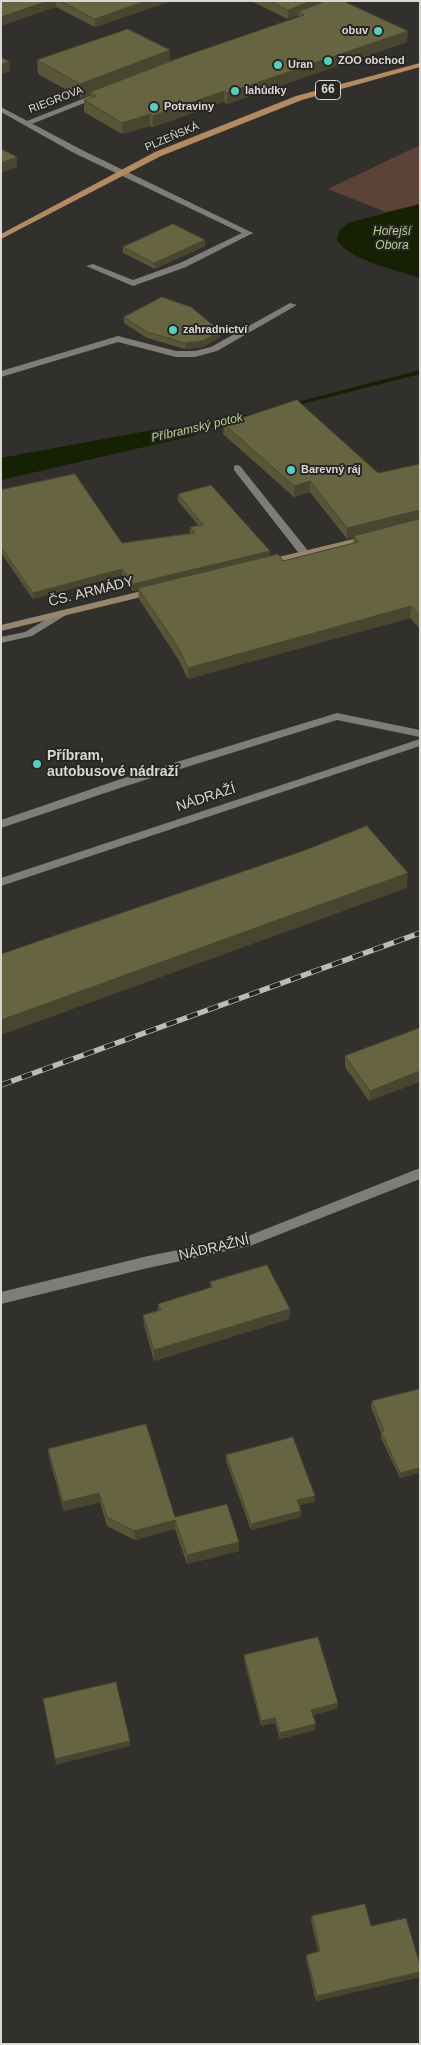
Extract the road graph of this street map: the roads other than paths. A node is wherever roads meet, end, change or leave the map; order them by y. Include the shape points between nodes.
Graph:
1 (420, 65) edge
2 (108, 92) edge
3 (1, 109) edge
4 (26, 123) junction
5 (121, 172) junction
6 (1, 237) edge
7 (90, 266) dead end
8 (293, 305) dead end
9 (1, 374) edge
10 (237, 468) dead end
11 (383, 535) edge
12 (305, 554) junction
13 (256, 566) edge
14 (164, 588) edge
15 (62, 613) junction
16 (1, 628) edge
17 (1, 640) edge
18 (420, 734) edge
19 (420, 742) edge
20 (1, 824) edge
21 (1, 882) edge
22 (420, 1173) edge
23 (1, 1298) edge

1 - 5 main road, PLZEŇSKÁ / 66 via 299,98
2 - 4 street, RIEGROVA
3 - 4 street, RIEGROVA
4 - 5 street, RIEGROVA
5 - 6 main road, PLZEŇSKÁ / 66
5 - 7 street, RIEGROVA via 249,233 183,265 133,282
8 - 9 street via 214,349 195,354 176,354 118,339
10 - 12 street
11 - 12 street
12 - 13 street
14 - 15 street, ČS. ARMÁDY
15 - 16 street, ČS. ARMÁDY
15 - 17 street via 28,634
18 - 20 street via 337,716
19 - 21 street, NÁDRAŽÍ
22 - 23 street, NÁDRAŽNÍ via 250,1241

